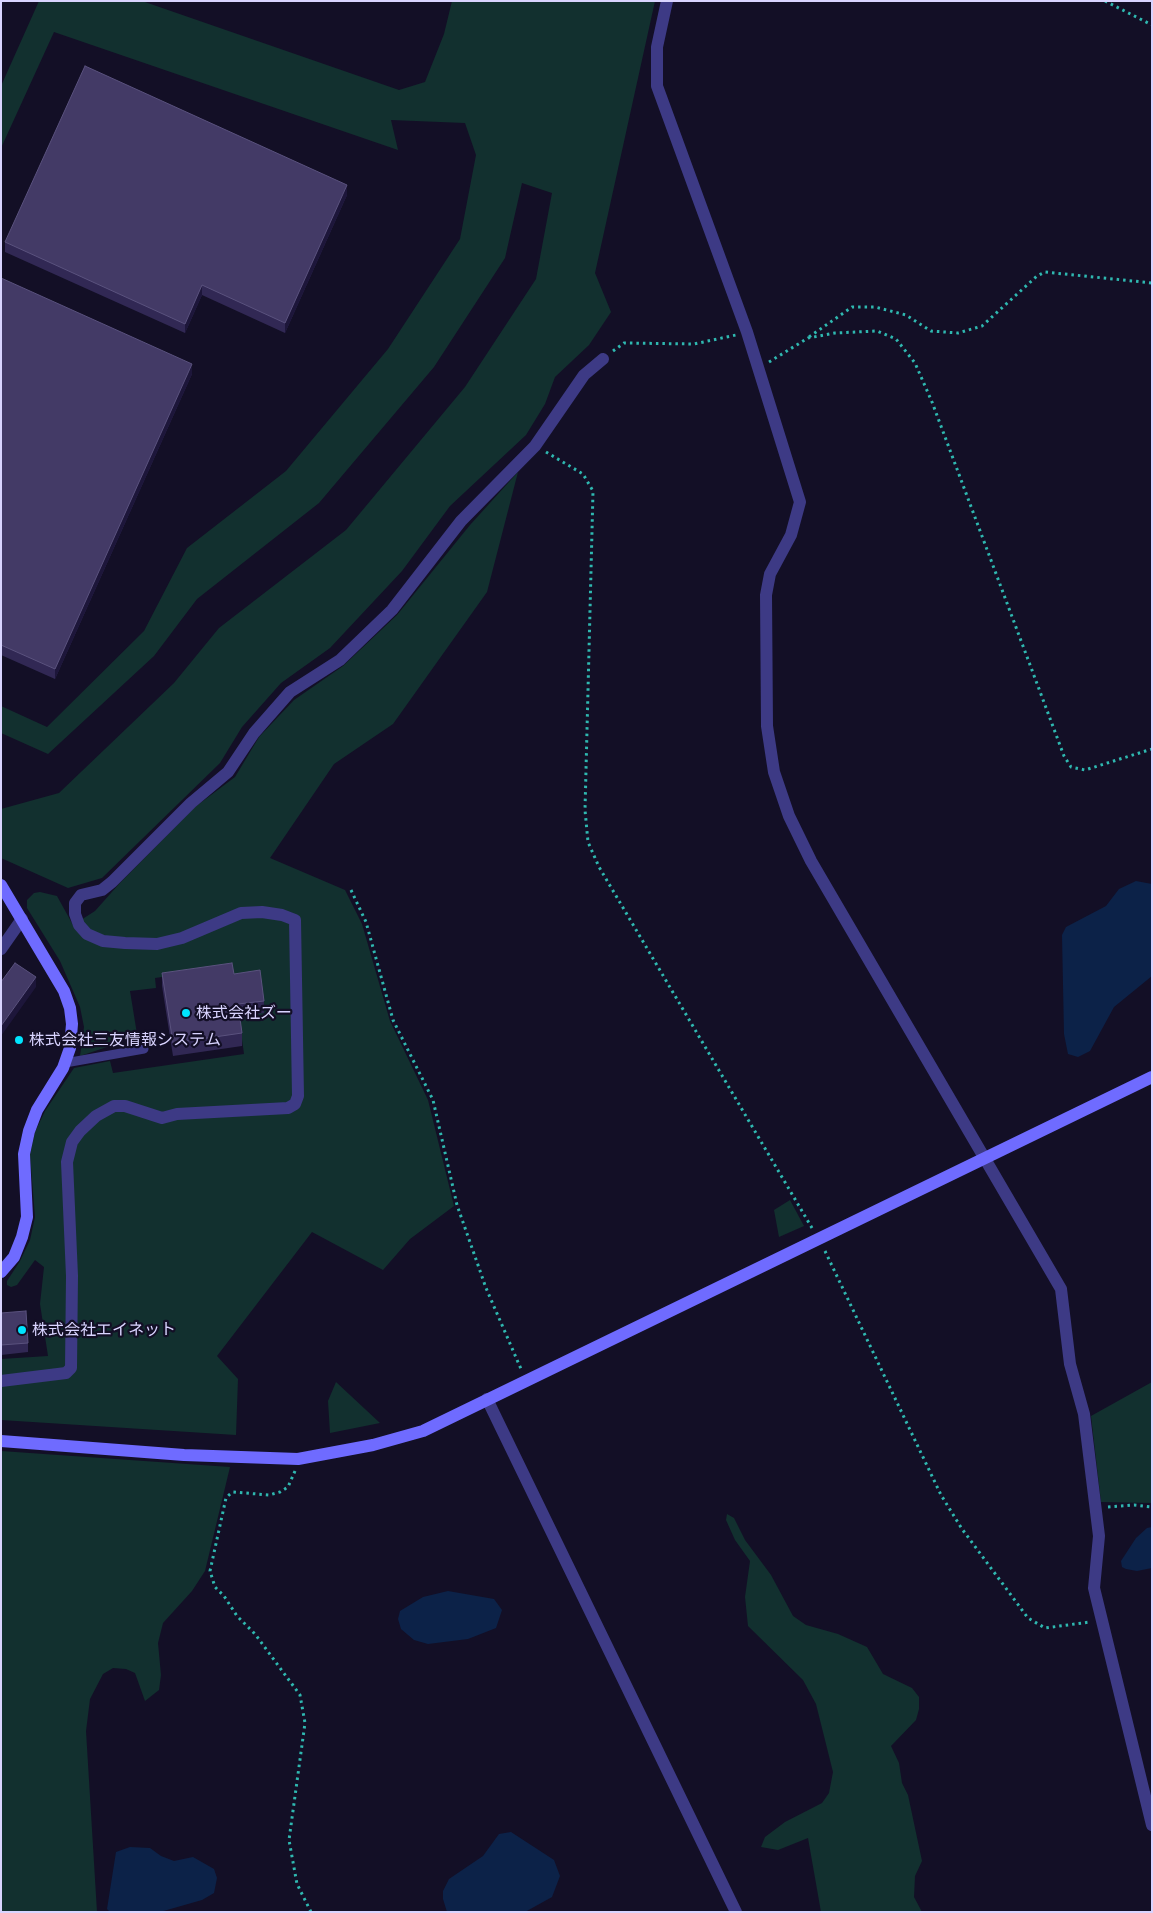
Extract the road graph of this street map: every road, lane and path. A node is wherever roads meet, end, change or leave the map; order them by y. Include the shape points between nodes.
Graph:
1 (667, 1) edge
2 (1105, 1) edge
3 (1152, 25) edge
4 (1152, 284) edge
5 (747, 332) junction
6 (808, 338) junction
7 (603, 359) joint
8 (758, 368) junction
9 (535, 446) junction
10 (1152, 749) edge
11 (1, 885) edge
12 (350, 890) dead end
13 (22, 920) junction
14 (1, 949) edge
15 (144, 1049) dead end
16 (65, 1063) junction
17 (1152, 1077) edge
18 (986, 1159) junction
19 (819, 1240) junction
20 (1, 1272) edge
21 (1, 1381) edge
22 (526, 1381) junction
23 (487, 1399) junction
24 (1, 1441) edge
25 (298, 1458) junction
26 (1152, 1507) edge
27 (1095, 1508) junction
28 (1100, 1620) junction
29 (1152, 1825) edge
30 (311, 1912) edge
31 (736, 1912) edge

1 - 5 street via 657,47 657,86
2 - 3 path
4 - 6 path via 1045,272 982,326 958,333 931,331 906,315 875,307 852,307
5 - 7 path via 694,344 624,343
5 - 8 street
6 - 8 path
6 - 10 path via 877,331 896,339 915,363 1064,756 1071,767 1086,770
7 - 9 street via 584,375
8 - 18 street via 800,502 791,535 770,574 766,595 767,726 774,772 789,816 811,861
9 - 19 path via 584,474 593,491 584,810 588,842 598,866
9 - 21 street via 461,521 392,610 340,660 290,692 254,733 228,772 190,803 112,882 102,890 81,895 75,903 78,925 87,934 124,943 157,944 182,938 241,913 262,912 295,920 298,1096 295,1104 288,1108 177,1114 162,1118 114,1106 96,1116 80,1131 72,1142 67,1162 72,1276 71,1368 66,1373
11 - 13 street
12 - 22 path via 366,922 393,1020 433,1100 457,1205 486,1288
13 - 14 street
13 - 16 street via 64,991 70,1008 70,1048
15 - 16 lane
16 - 20 street via 37,1110 29,1131 24,1154 27,1217 14,1257
17 - 18 street
18 - 19 street
18 - 27 street via 1061,1290 1070,1364 1084,1414
19 - 22 street
19 - 28 path via 941,1495 962,1529 1028,1618 1045,1628
22 - 23 street
23 - 25 street via 423,1431 373,1445
23 - 31 street
24 - 25 street via 184,1455
25 - 30 path via 288,1487 280,1492 270,1495 233,1492 226,1498 210,1572 215,1587 300,1695 305,1723 290,1840 297,1884
26 - 27 path
27 - 28 street via 1099,1545 1094,1588
28 - 29 street

